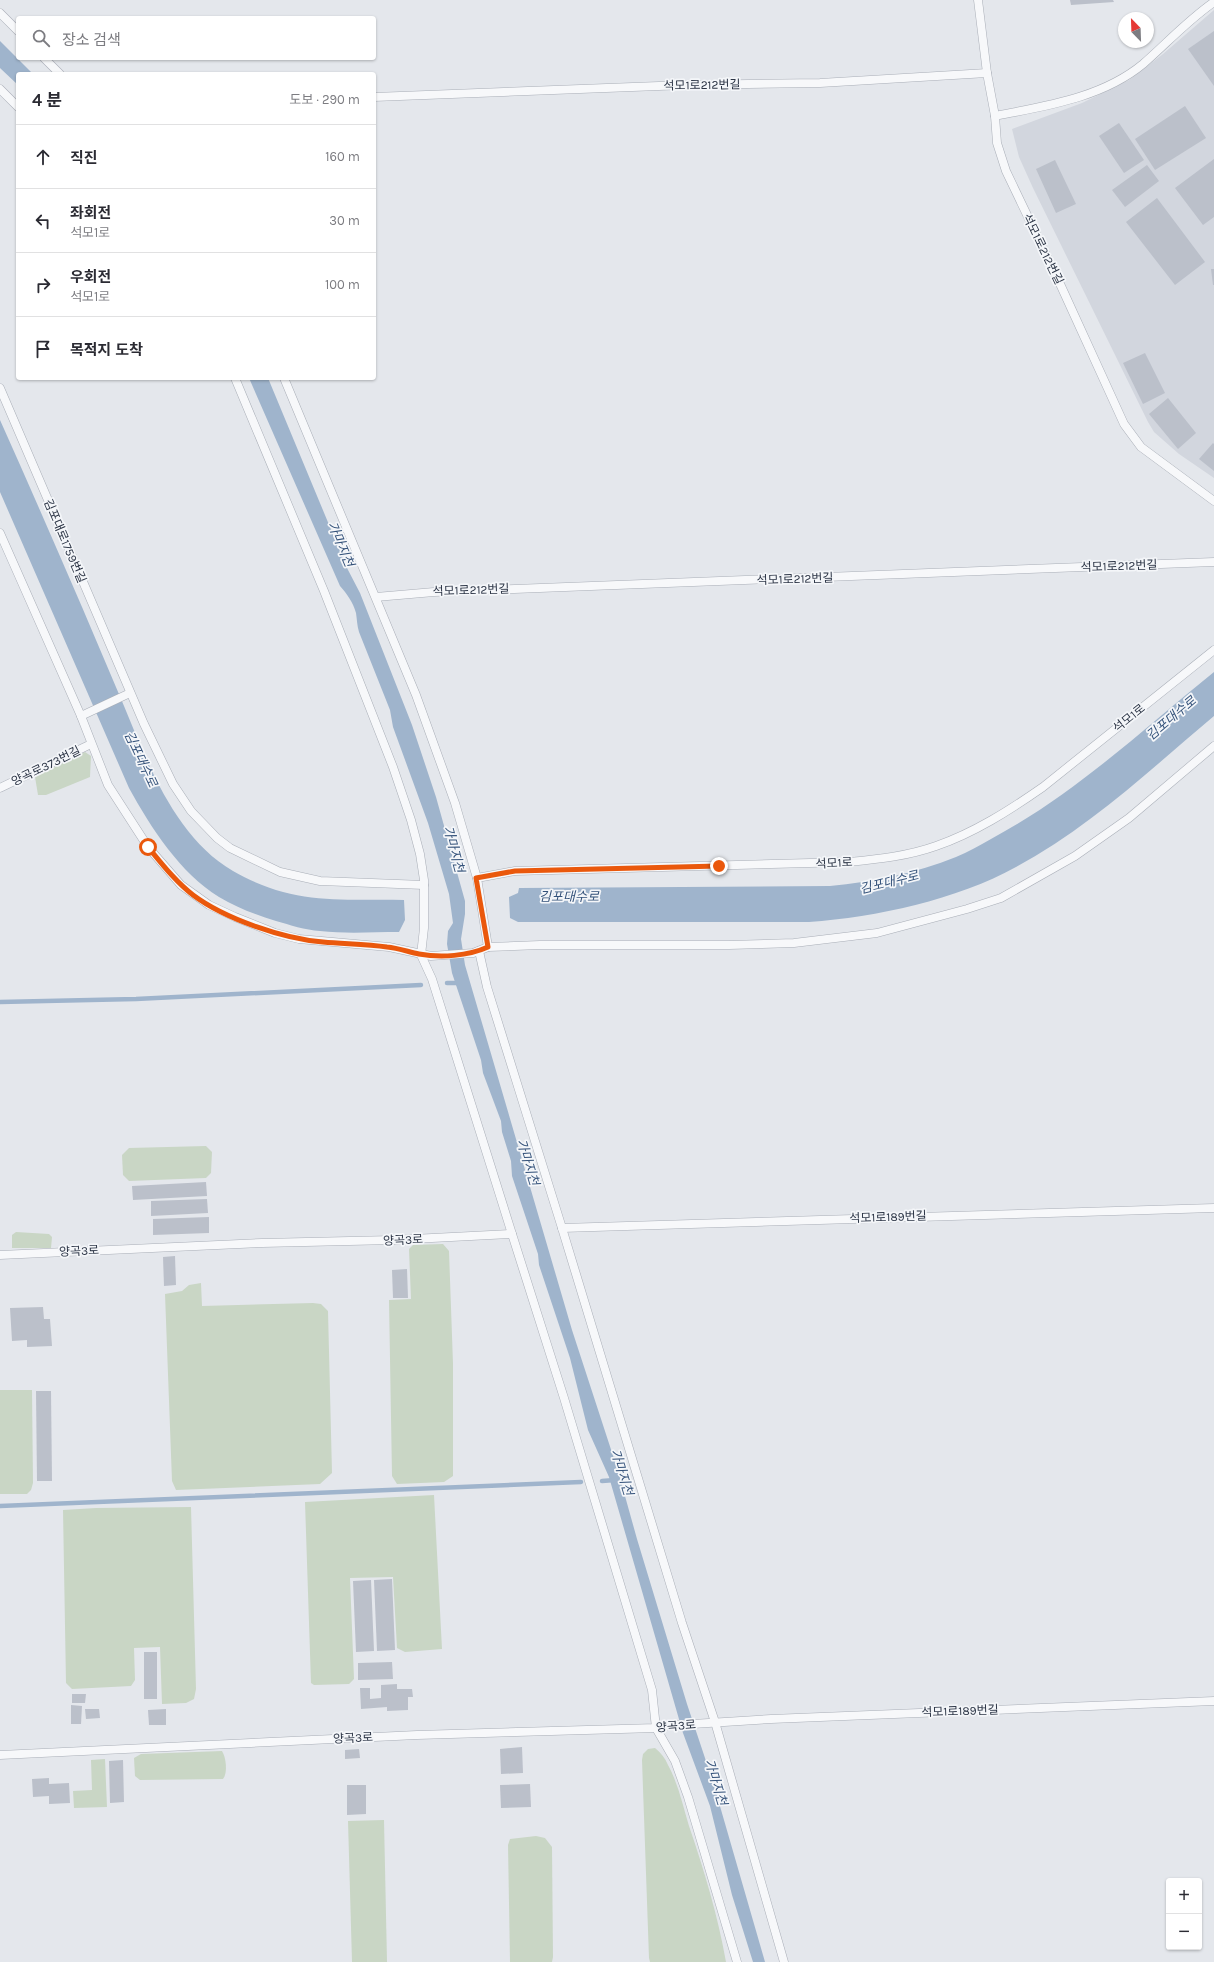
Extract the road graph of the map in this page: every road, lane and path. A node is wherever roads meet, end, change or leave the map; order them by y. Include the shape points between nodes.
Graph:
1 (978, 0) edge
2 (1214, 2) edge
3 (0, 13) edge
4 (16, 29) edge
5 (46, 60) edge
6 (58, 72) edge
7 (988, 73) junction
8 (0, 88) edge
9 (376, 97) edge
10 (16, 105) edge
11 (995, 116) junction
12 (236, 380) edge
13 (285, 380) edge
14 (0, 388) edge
15 (1214, 501) edge
16 (0, 533) edge
17 (1214, 562) edge
18 (376, 597) junction
19 (1214, 650) edge
20 (127, 695) junction
21 (84, 714) junction
22 (91, 744) junction
23 (1214, 746) edge
24 (0, 788) edge
25 (476, 878) junction
26 (424, 885) junction
27 (488, 947) junction
28 (476, 952) junction
29 (421, 954) junction
30 (1214, 1208) edge
31 (562, 1228) junction
32 (512, 1234) junction
33 (0, 1255) edge
34 (1214, 1701) edge
35 (715, 1722) junction
36 (705, 1723) joint
37 (658, 1727) junction
38 (0, 1755) edge
39 (737, 1962) edge
40 (784, 1962) edge

1 - 7 lane
2 - 11 lane via 1142,64 1108,85 1052,104
3 - 4 lane
5 - 6 lane
7 - 9 lane, 석모1로212번길 via 820,83 685,85
7 - 11 lane, 석모1로212번길
8 - 10 lane
11 - 15 lane, 석모1로212번길 via 997,143 1006,171 1124,424 1140,446
12 - 26 lane via 324,591 393,766 420,854
13 - 18 lane
14 - 20 lane, 김포대로1759번길
16 - 21 lane
17 - 18 lane, 석모1로212번길 via 434,592
18 - 25 lane via 441,762
19 - 25 lane, 석모1로 via 1043,787 989,821 936,846 902,855 849,862 515,871
20 - 21 lane
20 - 26 lane, 김포대로1759번길 via 182,798 201,823 230,848 260,864 299,878 337,883
21 - 22 lane
22 - 24 lane, 양곡로373번길
22 - 29 lane via 108,785 148,847 181,885 209,905 275,933 299,939 389,947
23 - 27 lane via 1099,840 1001,898 974,908 877,933 794,943 729,946 540,944
25 - 27 lane
26 - 29 lane
27 - 28 lane
28 - 29 lane via 431,956
28 - 31 lane
29 - 32 lane via 432,979
30 - 31 lane, 석모1로189번길
31 - 35 lane via 680,1616
32 - 33 lane, 양곡3로
32 - 37 lane via 652,1690
34 - 35 lane, 석모1로189번길
35 - 36 lane, 석모1로189번길
35 - 40 lane
36 - 37 lane, 양곡3로
37 - 38 lane, 양곡3로 via 417,1735
37 - 39 lane via 675,1761 688,1797

